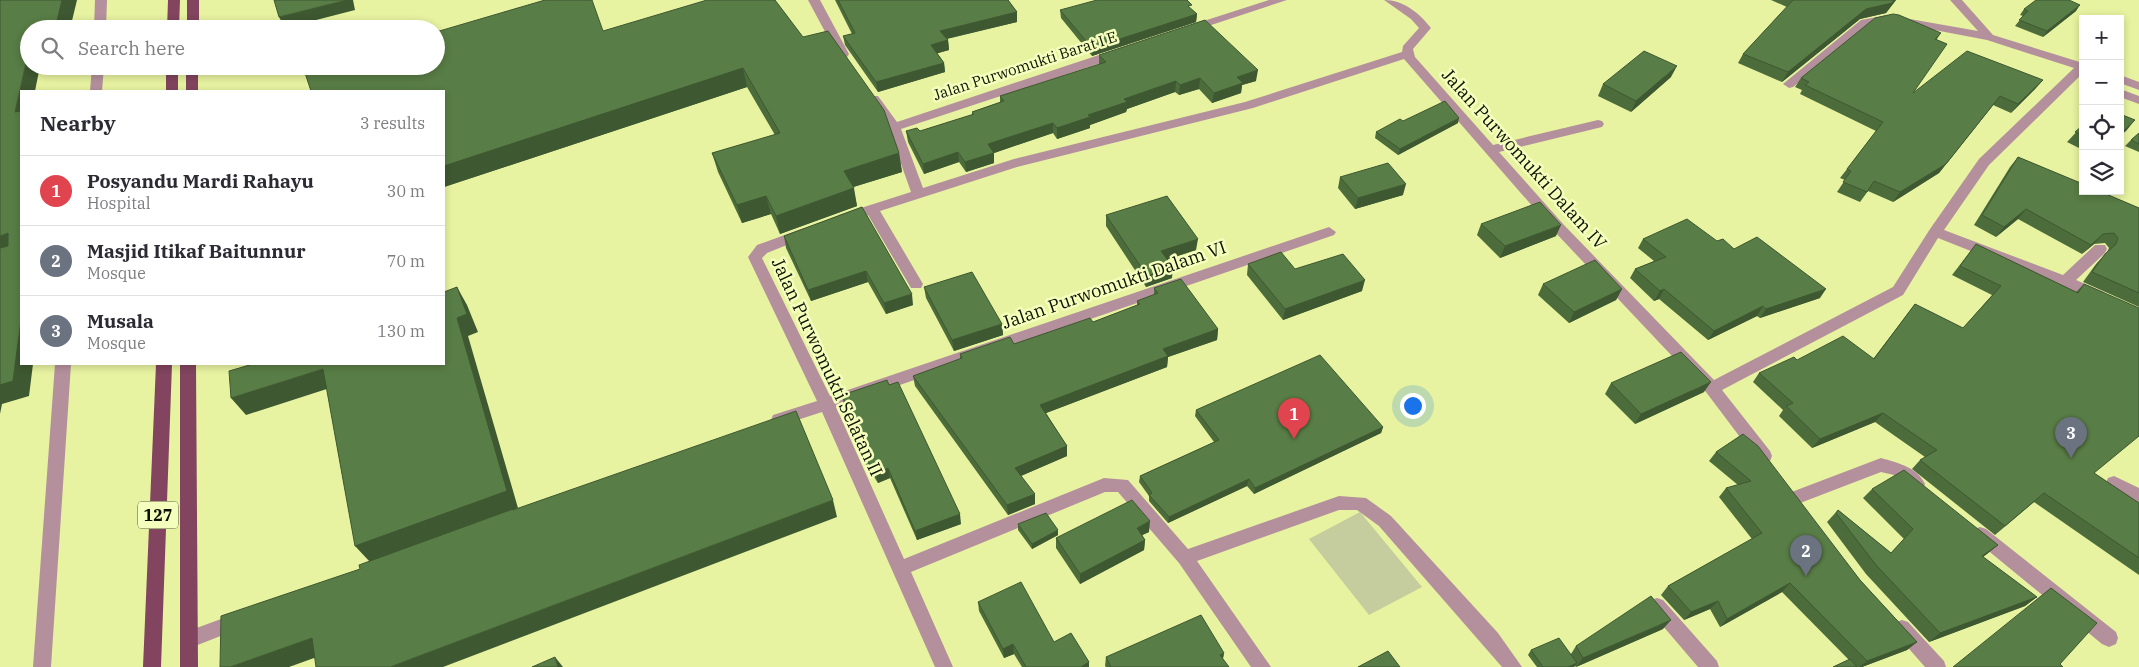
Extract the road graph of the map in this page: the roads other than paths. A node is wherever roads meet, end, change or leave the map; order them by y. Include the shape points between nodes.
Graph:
1 (101, 0) edge
2 (192, 0) edge
3 (814, 0) edge
4 (1281, 0) edge
5 (1390, 0) edge
6 (1956, 0) edge
7 (174, 2) edge
8 (100, 20) edge
9 (173, 20) edge
10 (193, 20) edge
11 (1175, 34) edge
12 (1989, 37) junction
13 (1128, 49) edge
14 (1407, 54) junction
15 (851, 66) edge
16 (2079, 72) edge
17 (2079, 73) edge
18 (97, 75) edge
19 (172, 75) edge
20 (192, 75) edge
21 (2124, 80) edge
22 (1789, 84) edge
23 (2139, 86) edge
24 (867, 89) edge
25 (96, 90) edge
26 (172, 90) edge
27 (192, 90) edge
28 (2124, 94) edge
29 (2139, 100) edge
30 (1598, 124) dead end
31 (894, 127) junction
32 (1489, 150) junction
33 (919, 194) junction
34 (871, 208) junction
35 (834, 222) edge
36 (816, 228) edge
37 (1329, 232) dead end
38 (1935, 232) junction
39 (2100, 249) edge
40 (2066, 281) junction
41 (916, 284) dead end
42 (2114, 303) edge
43 (63, 365) edge
44 (164, 365) edge
45 (188, 365) edge
46 (1712, 388) junction
47 (826, 403) junction
48 (760, 427) edge
49 (1772, 466) edge
50 (1784, 482) edge
51 (2114, 483) dead end
52 (1932, 496) edge
53 (2139, 496) edge
54 (1968, 525) edge
55 (1185, 558) junction
56 (899, 569) junction
57 (1652, 600) edge
58 (256, 614) edge
59 (1892, 616) edge
60 (2109, 638) dead end
61 (190, 639) junction
62 (42, 667) edge
63 (152, 667) edge
64 (190, 667) edge
65 (944, 667) edge
66 (1262, 667) edge
67 (1513, 667) edge
68 (1710, 667) edge
69 (1938, 667) edge

1 - 8 street
2 - 7 main road
2 - 10 main road
3 - 15 street via 835,43
4 - 11 street
5 - 14 street via 1425,28 1407,49
6 - 12 street
7 - 9 main road
12 - 16 street
12 - 22 street via 1887,18 1866,22
13 - 31 street, Jalan Purwomukti Barat I E
14 - 32 street, Jalan Purwomukti Dalam IV
14 - 33 street via 1250,105 1014,162
17 - 38 street via 1984,162
18 - 25 street
19 - 26 main road
20 - 27 main road
21 - 23 street
24 - 31 street
28 - 29 street
30 - 32 street
31 - 33 street
32 - 46 street, Jalan Purwomukti Dalam IV
33 - 34 street
34 - 35 street
34 - 41 street
36 - 47 street, Jalan Purwomukti Selatan II via 762,249 755,257
37 - 47 street, Jalan Purwomukti Dalam VI
38 - 40 street
38 - 46 street via 1898,291
39 - 40 street
40 - 42 street
43 - 62 street
44 - 63 main road, 127
45 - 61 main road, 127
46 - 49 street, Jalan Purwomukti Dalam IV
47 - 48 street, Jalan Purwomukti Dalam VI
47 - 56 street, Jalan Purwomukti Selatan II
50 - 52 street via 1800,504 1885,465 1900,470
51 - 53 street
54 - 60 street
55 - 56 street via 1130,492 1122,485 1114,484 1104,485
55 - 66 street
55 - 67 street via 1339,503 1360,504 1385,521
56 - 65 street, Jalan Purwomukti Selatan II
57 - 68 street
58 - 61 street
59 - 69 street
61 - 64 main road, 127

